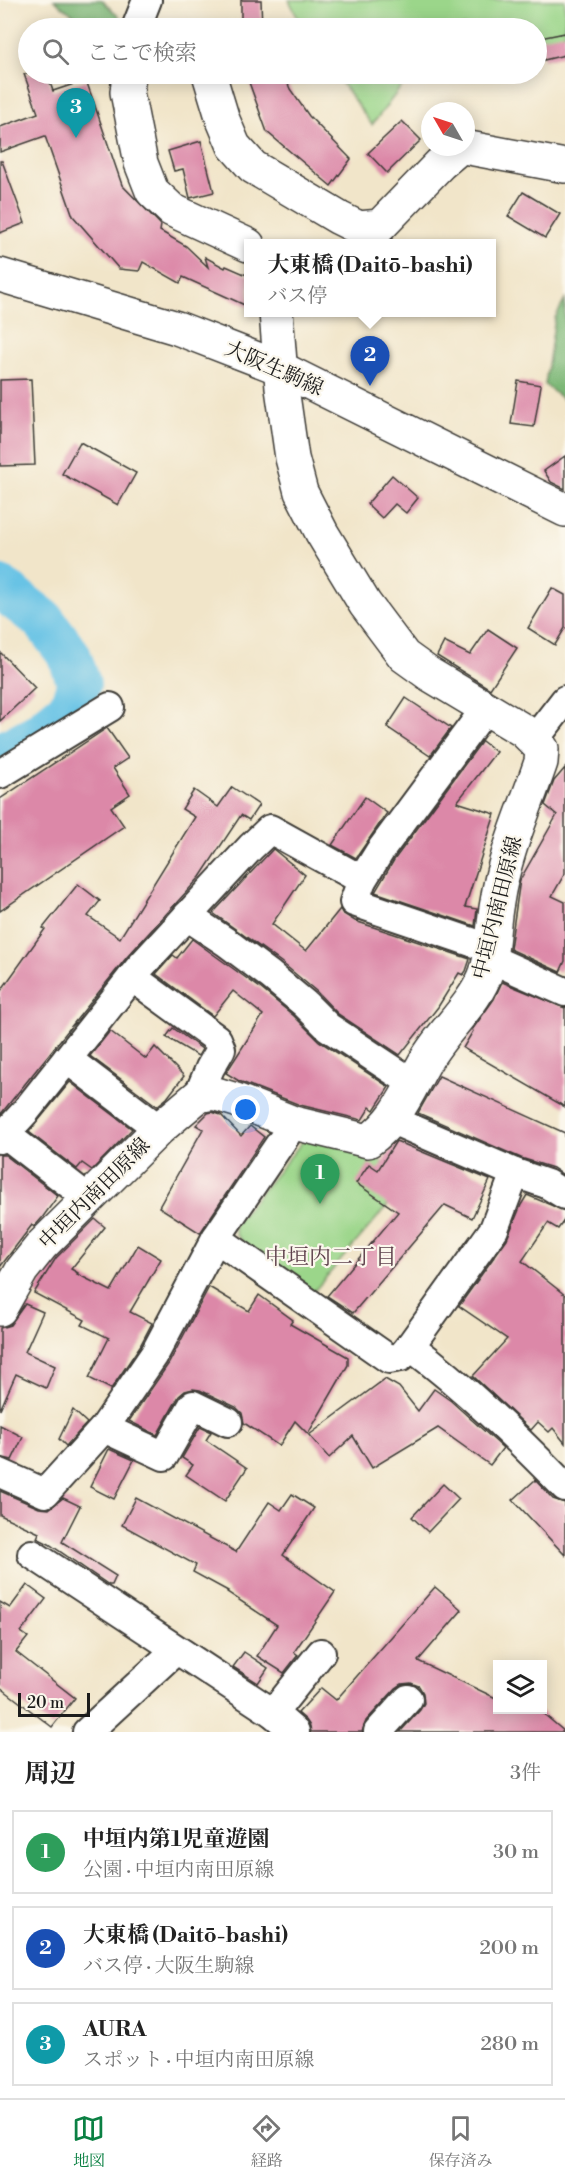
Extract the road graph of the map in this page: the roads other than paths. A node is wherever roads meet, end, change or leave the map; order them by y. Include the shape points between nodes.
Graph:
1 (147, 0) edge
2 (140, 18) edge
3 (128, 84) edge
4 (212, 84) edge
5 (475, 149) edge
6 (450, 156) edge
7 (565, 166) edge
8 (244, 243) edge
9 (0, 275) edge
10 (71, 296) junction
11 (0, 297) edge
12 (276, 317) edge
13 (280, 368) junction
14 (565, 510) edge
15 (565, 700) edge
16 (110, 707) dead end
17 (486, 708) junction
18 (534, 740) junction
19 (0, 774) edge
20 (362, 880) junction
21 (187, 916) junction
22 (490, 954) junction
23 (132, 977) junction
24 (565, 992) edge
25 (67, 1059) junction
26 (414, 1084) junction
27 (198, 1096) junction
28 (392, 1120) junction
29 (294, 1123) junction
30 (159, 1129) junction
31 (3, 1137) edge
32 (515, 1173) junction
33 (565, 1195) edge
34 (89, 1199) junction
35 (216, 1238) junction
36 (0, 1309) edge
37 (410, 1346) junction
38 (228, 1422) dead end
39 (104, 1428) junction
40 (0, 1473) edge
41 (565, 1487) edge
42 (32, 1554) dead end
43 (176, 1650) junction
44 (321, 1653) dead end
45 (408, 1699) dead end
46 (273, 1713) junction
47 (87, 1732) edge
48 (295, 1732) edge
49 (378, 1732) edge

1 - 2 street
3 - 8 main road via 141,163 152,191 171,210
4 - 6 main road via 234,146 253,167 359,228 380,226
5 - 7 main road
9 - 10 main road, 大阪生駒線
10 - 11 main road, 大阪生駒線
10 - 13 main road, 大阪生駒線 via 177,328
12 - 13 main road
13 - 14 main road, 大阪生駒線
13 - 17 main road via 292,458 302,492 348,576 404,656
15 - 18 street
16 - 19 street
17 - 18 main road
17 - 20 street
18 - 22 main road, 中垣内南田原線 via 542,749 542,762 505,867
20 - 21 street via 270,829
20 - 22 street via 354,902
21 - 23 street
21 - 26 street via 270,975 328,1027
22 - 24 street
22 - 26 main road, 中垣内南田原線 via 485,977 471,1002 432,1051
23 - 25 street
23 - 27 street via 217,1040 221,1049
25 - 30 street
25 - 31 street
26 - 28 main road, 中垣内南田原線
27 - 29 main road, 中垣内南田原線 via 213,1093
27 - 30 main road, 中垣内南田原線
28 - 29 main road, 中垣内南田原線 via 368,1141
28 - 32 street
29 - 35 street
30 - 34 main road, 中垣内南田原線
31 - 34 street
32 - 33 street
32 - 37 street via 494,1229
34 - 36 main road, 中垣内南田原線 via 42,1245 22,1270
35 - 37 street via 389,1359 401,1357
35 - 39 street via 154,1355
37 - 41 street via 467,1393
38 - 39 street via 193,1405 164,1456
39 - 40 street via 45,1493
42 - 43 street
43 - 46 street
43 - 47 street
44 - 46 street
45 - 49 street
46 - 48 street

